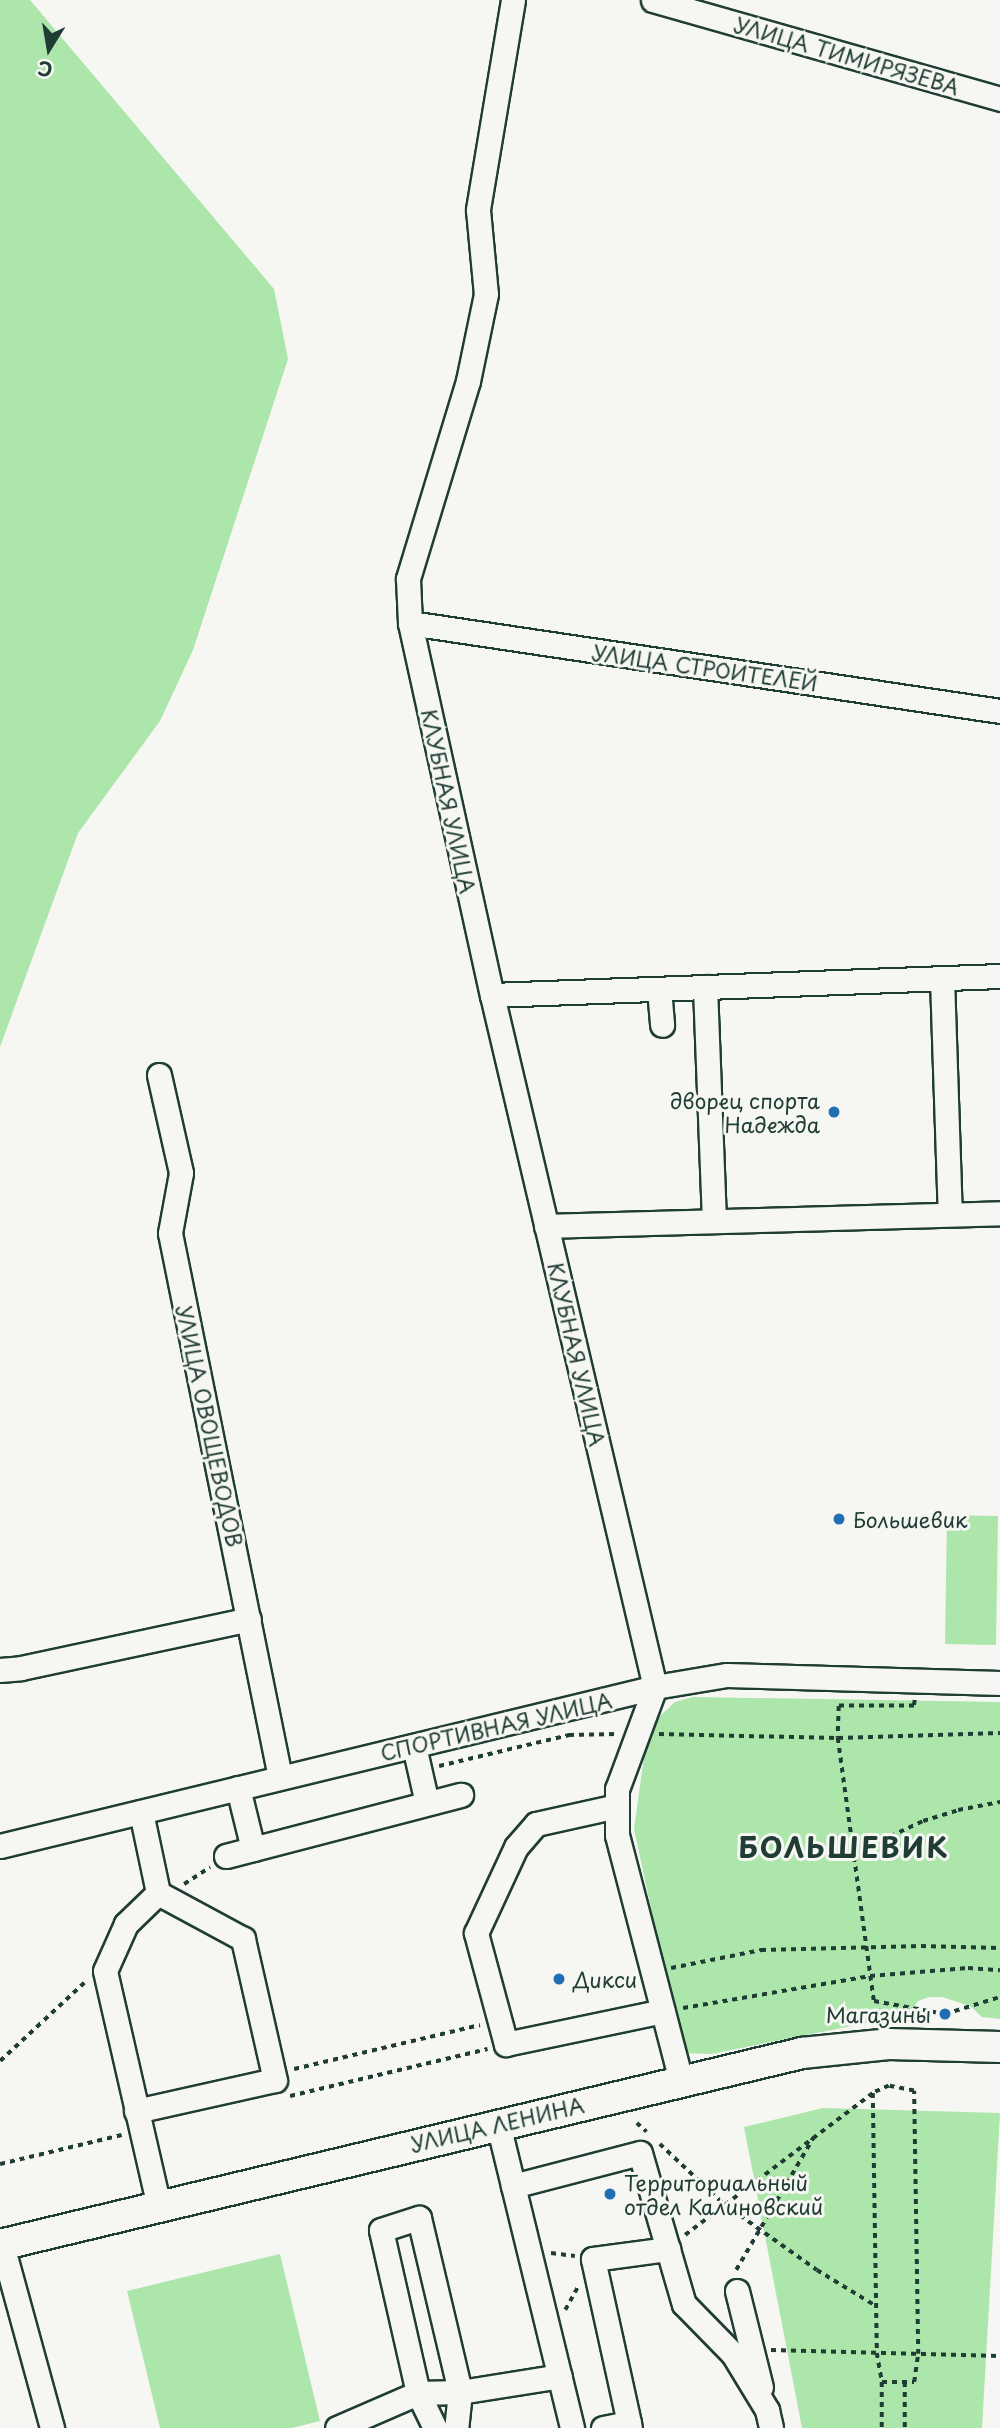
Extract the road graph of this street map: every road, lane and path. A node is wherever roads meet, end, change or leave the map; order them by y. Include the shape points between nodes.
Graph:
1 (513, 0) edge
2 (653, 0) edge
3 (1000, 99) edge
4 (410, 623) junction
5 (1000, 711) edge
6 (1000, 976) edge
7 (942, 978) junction
8 (705, 987) junction
9 (659, 989) junction
10 (492, 995) junction
11 (662, 1025) dead end
12 (159, 1075) dead end
13 (1000, 1213) edge
14 (950, 1214) junction
15 (715, 1221) junction
16 (546, 1226) junction
17 (250, 1619) junction
18 (0, 1670) edge
19 (915, 1680) junction
20 (1000, 1683) edge
21 (655, 1687) junction
22 (1000, 1733) edge
23 (637, 1734) junction
24 (838, 1738) junction
25 (414, 1745) junction
26 (420, 1771) junction
27 (280, 1777) junction
28 (238, 1788) junction
29 (461, 1795) dead end
30 (1000, 1802) edge
31 (427, 1803) junction
32 (617, 1806) junction
33 (141, 1812) junction
34 (0, 1846) edge
35 (253, 1849) junction
36 (854, 1853) junction
37 (226, 1856) dead end
38 (158, 1893) junction
39 (1000, 1948) edge
40 (866, 1949) junction
41 (1000, 1970) edge
42 (654, 1971) junction
43 (870, 1976) junction
44 (1000, 1997) edge
45 (663, 2011) junction
46 (499, 2020) junction
47 (1000, 2047) edge
48 (273, 2074) junction
49 (681, 2080) junction
50 (873, 2093) junction
51 (136, 2111) junction
52 (637, 2123) dead end
53 (498, 2124) junction
54 (814, 2136) junction
55 (513, 2186) junction
56 (724, 2204) junction
57 (159, 2206) junction
58 (759, 2229) junction
59 (1, 2245) edge
60 (529, 2249) junction
61 (668, 2249) junction
62 (593, 2259) junction
63 (736, 2282) joint
64 (876, 2306) junction
65 (550, 2337) junction
66 (752, 2350) junction
67 (877, 2353) junction
68 (918, 2354) junction
69 (1000, 2356) edge
70 (560, 2376) junction
71 (882, 2382) junction
72 (905, 2382) junction
73 (460, 2392) junction
74 (418, 2393) junction
75 (769, 2419) edge
76 (630, 2425) edge
77 (52, 2428) edge
78 (337, 2428) edge
79 (435, 2428) edge
80 (456, 2428) edge
81 (572, 2428) edge
82 (603, 2428) edge
83 (882, 2428) edge
84 (905, 2428) edge

1 - 4 street, КЛУБНАЯ УЛИЦА via 478,211 485,294 468,381 408,579
2 - 3 street, УЛИЦА ТИМИРЯЗЕВА
4 - 5 street, УЛИЦА СТРОИТЕЛЕЙ
4 - 10 street, КЛУБНАЯ УЛИЦА
6 - 7 street
7 - 8 street
7 - 14 street
8 - 9 street
8 - 15 street
9 - 10 street
9 - 11 street
10 - 16 street, КЛУБНАЯ УЛИЦА
12 - 17 street, УЛИЦА ОВОЩЕВОДОВ via 181,1173 170,1233
13 - 14 street
14 - 15 street
15 - 16 street via 623,1214
16 - 21 street, КЛУБНАЯ УЛИЦА
17 - 18 street
17 - 27 street, УЛИЦА ОВОЩЕВОДОВ
19 - 20 street, СПОРТИВНАЯ УЛИЦА
19 - 21 street, СПОРТИВНАЯ УЛИЦА via 727,1675
19 - 24 path via 915,1706 839,1706
21 - 23 street
21 - 25 street, СПОРТИВНАЯ УЛИЦА
22 - 24 path
23 - 24 path
23 - 26 path via 569,1735
23 - 32 street via 617,1788
24 - 36 path
25 - 26 street
25 - 27 street, СПОРТИВНАЯ УЛИЦА
26 - 31 street
27 - 28 street, СПОРТИВНАЯ УЛИЦА
28 - 33 street, СПОРТИВНАЯ УЛИЦА
28 - 35 street
29 - 31 street
30 - 36 path via 923,1821
31 - 35 street
32 - 42 street via 617,1835
32 - 46 street via 536,1824 516,1847 476,1933
33 - 34 street, СПОРТИВНАЯ УЛИЦА
33 - 38 street
35 - 37 street
36 - 40 path
38 - 48 street via 243,1940
38 - 51 street via 126,1924 105,1970
39 - 40 path
40 - 42 path via 761,1950
40 - 43 path
41 - 43 path
42 - 45 street
43 - 44 path via 874,2001 945,2014
43 - 45 path
45 - 46 street via 506,2044
45 - 49 street
46 - 48 path
47 - 49 main road, УЛИЦА ЛЕНИНА via 889,2044 802,2053
48 - 51 street via 275,2080
49 - 53 main road, УЛИЦА ЛЕНИНА
50 - 54 path
50 - 64 path
50 - 68 path via 889,2086 914,2091
51 - 57 street
52 - 56 path
53 - 55 street
53 - 57 main road, УЛИЦА ЛЕНИНА
54 - 56 path
54 - 58 path
55 - 60 street
55 - 61 street via 640,2153
56 - 58 path
56 - 61 path
57 - 59 main road, УЛИЦА ЛЕНИНА
58 - 63 path
58 - 64 path
59 - 77 street
60 - 62 path
60 - 65 street
61 - 62 street
61 - 75 street via 684,2304 733,2354
62 - 65 path
62 - 76 street
63 - 66 street
64 - 67 path
65 - 70 street
66 - 67 path
66 - 75 street
67 - 68 path
67 - 71 path
68 - 69 path
68 - 72 path via 914,2382
70 - 73 street
70 - 81 street
71 - 72 path
71 - 83 path
72 - 84 path
73 - 74 street
73 - 74 street via 419,2218 381,2230
73 - 80 street
74 - 78 street
74 - 79 street
76 - 82 street

